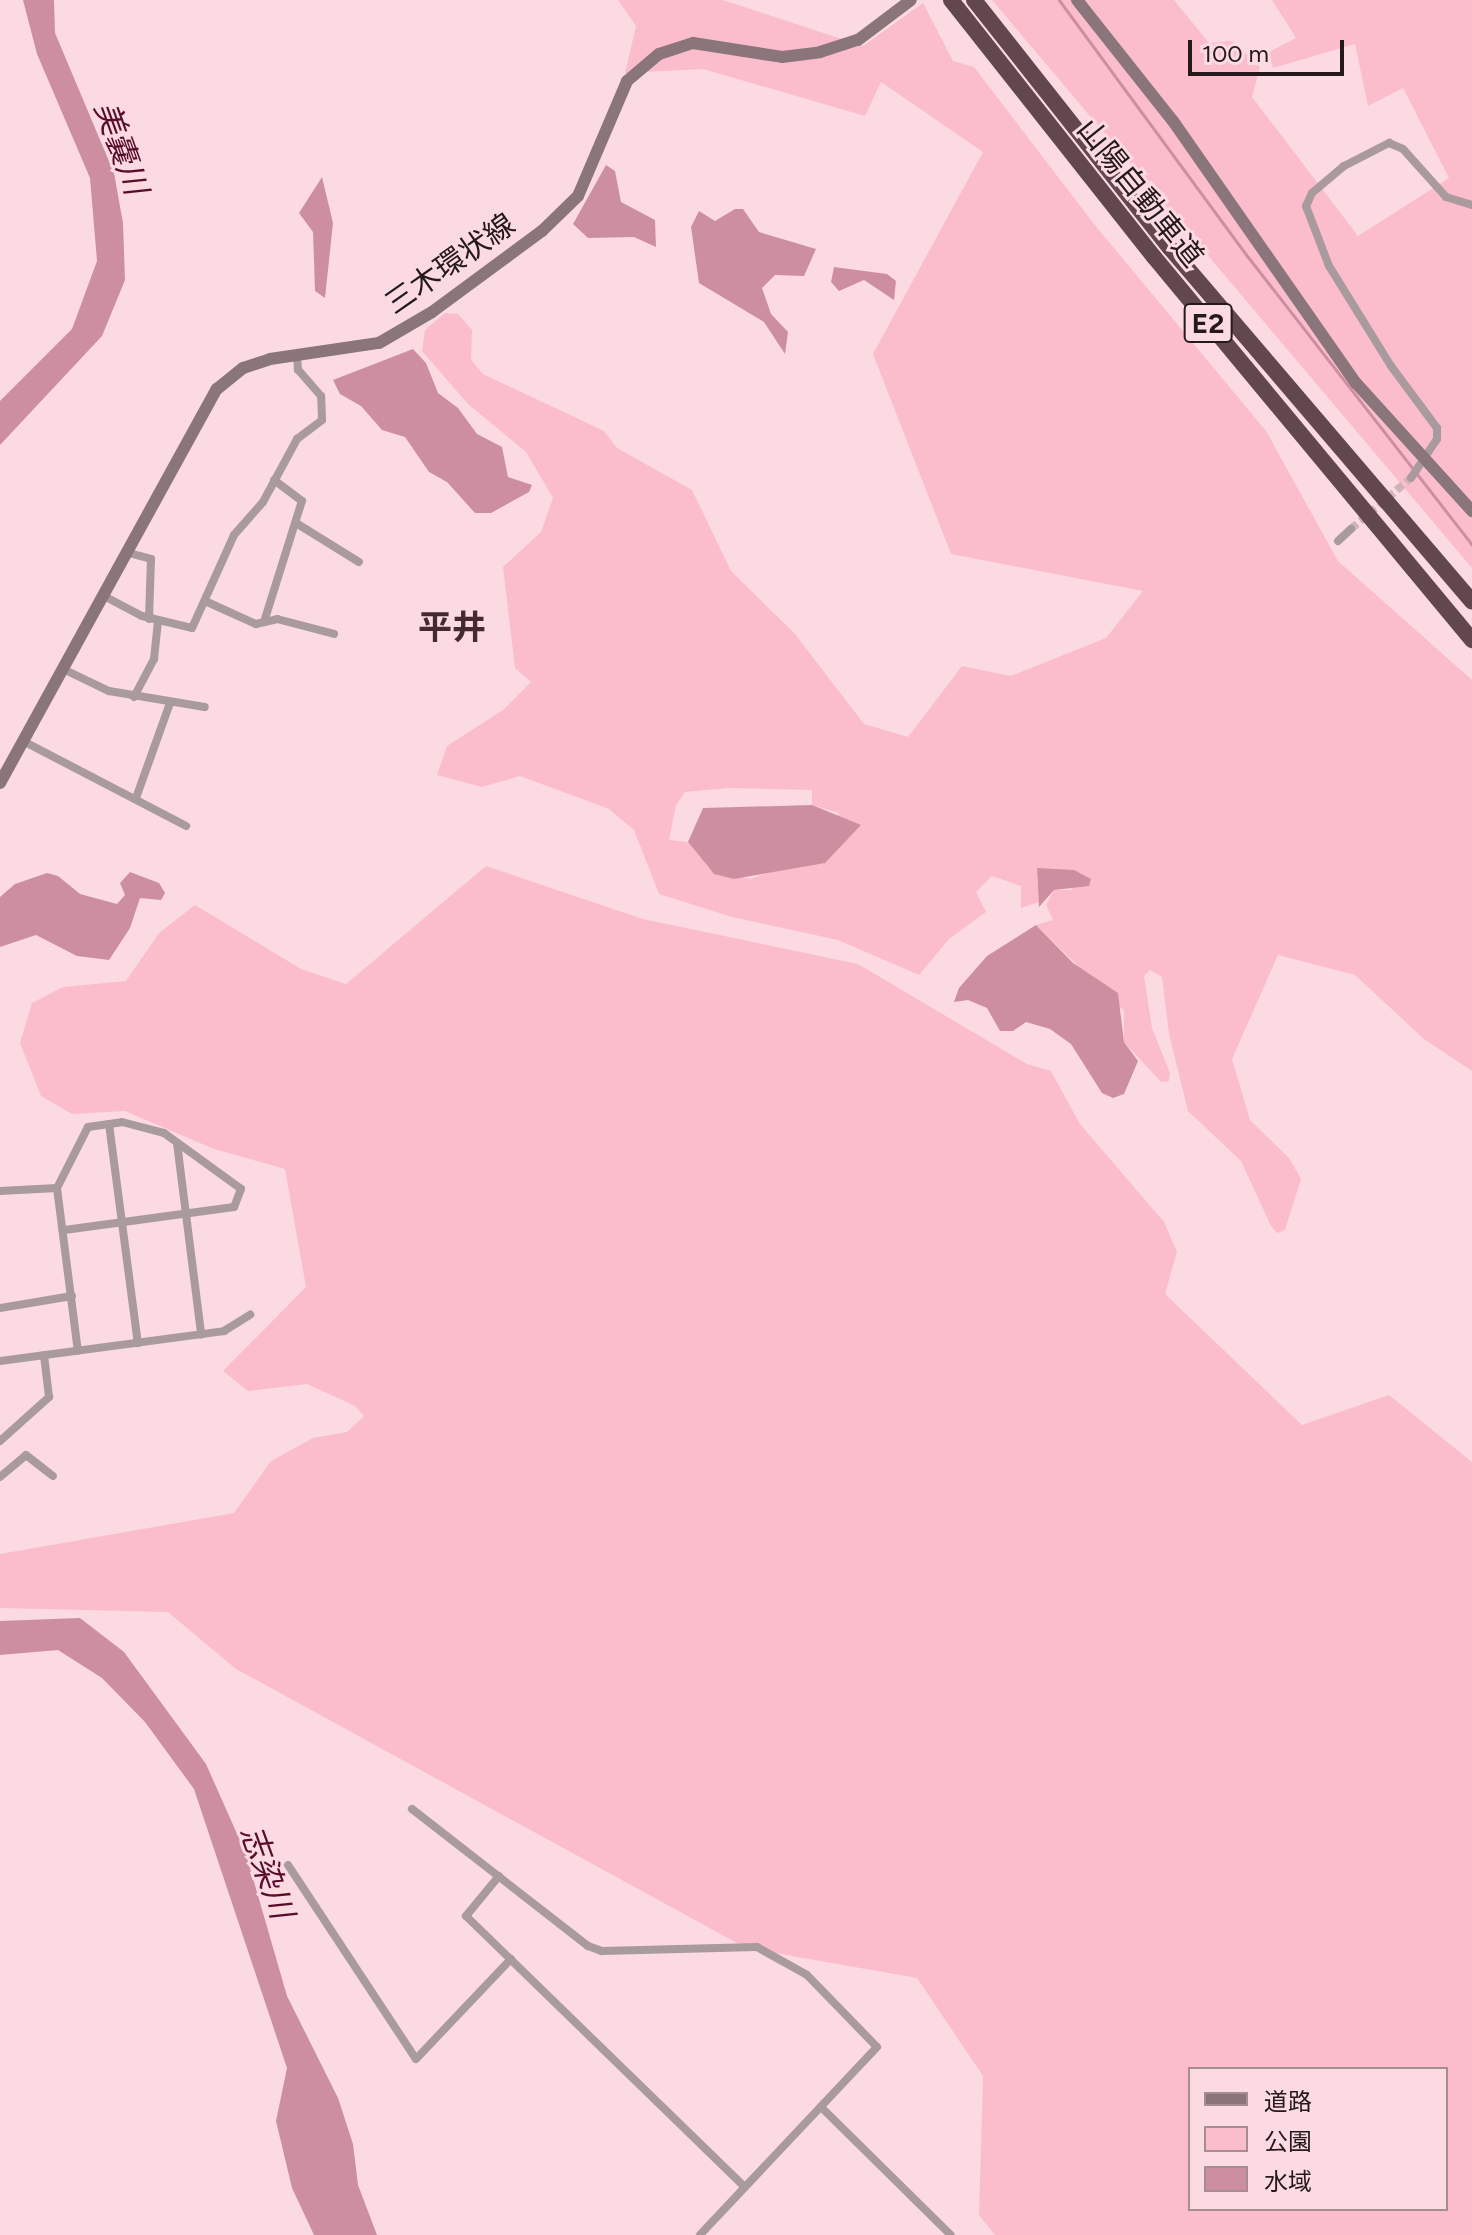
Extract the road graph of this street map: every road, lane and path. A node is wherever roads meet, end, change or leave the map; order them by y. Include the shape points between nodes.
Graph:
1 (911, 0) edge
2 (951, 0) edge
3 (974, 0) edge
4 (1077, 0) edge
5 (1472, 205) edge
6 (297, 355) junction
7 (1423, 459) junction
8 (1411, 478) tunnel mouth
9 (274, 480) junction
10 (1472, 511) edge
11 (296, 523) junction
12 (1351, 529) tunnel mouth
13 (1338, 541) dead end
14 (124, 552) junction
15 (359, 562) dead end
16 (101, 595) junction
17 (205, 601) junction
18 (1472, 602) edge
19 (154, 620) junction
20 (264, 622) junction
21 (334, 634) dead end
22 (1472, 640) edge
23 (63, 669) junction
24 (134, 697) junction
25 (170, 703) junction
26 (205, 707) dead end
27 (23, 741) junction
28 (0, 783) edge
29 (136, 798) junction
30 (186, 826) dead end
31 (109, 1124) junction
32 (177, 1143) junction
33 (57, 1188) junction
34 (0, 1191) edge
35 (183, 1214) junction
36 (122, 1222) junction
37 (63, 1230) junction
38 (72, 1296) junction
39 (0, 1308) edge
40 (250, 1315) dead end
41 (201, 1334) junction
42 (138, 1343) junction
43 (78, 1351) junction
44 (44, 1355) junction
45 (0, 1361) edge
46 (0, 1441) edge
47 (53, 1476) dead end
48 (0, 1477) edge
49 (412, 1809) dead end
50 (288, 1865) dead end
51 (499, 1876) junction
52 (511, 1959) junction
53 (821, 2107) junction
54 (745, 2187) junction
55 (700, 2235) edge
56 (951, 2235) edge

1 - 6 main road, 三木環状線 via 858,40 820,52 782,57 693,43 659,54 627,81 578,196 542,231 432,312 379,343
2 - 22 highway, 山陽自動車道 / E2 via 1164,269
3 - 18 highway, 山陽自動車道 / E2 via 1170,248
4 - 7 main road via 1173,121 1356,383
5 - 7 street via 1446,197 1403,149 1389,143 1344,166 1312,193 1306,206 1329,266 1391,366 1434,421 1439,433
6 - 9 street via 298,370 321,396 322,420 297,439
6 - 14 main road, 三木環状線 via 243,368 217,389
7 - 8 street
7 - 10 main road
9 - 11 street via 302,501
9 - 17 street via 234,535
11 - 15 street
11 - 20 street
12 - 13 street
14 - 16 main road, 三木環状線
14 - 19 street via 151,559
16 - 19 street
16 - 23 main road, 三木環状線
17 - 19 street via 192,628
17 - 20 street via 256,624
19 - 24 street via 154,659
20 - 21 street via 277,619
23 - 24 street
23 - 27 main road, 三木環状線
24 - 25 street
25 - 26 street
25 - 29 street
27 - 28 main road, 三木環状線
27 - 29 street
29 - 30 street
31 - 32 street via 143,1126
31 - 33 street via 88,1127
31 - 36 street
32 - 35 street
32 - 35 street via 241,1189 234,1207
33 - 34 street
33 - 37 street
35 - 36 street
35 - 41 street
36 - 37 street
36 - 42 street
37 - 38 street
38 - 39 street
38 - 43 street
40 - 41 street via 224,1331
41 - 42 street
42 - 43 street
43 - 44 street
44 - 45 street
44 - 46 street via 49,1397
47 - 48 street via 26,1455
49 - 51 street
50 - 52 street via 416,2059
51 - 52 street via 466,1916
51 - 53 street via 588,1946 602,1951 757,1947 807,1975 877,2047
52 - 54 street
53 - 54 street
53 - 56 street
54 - 55 street

